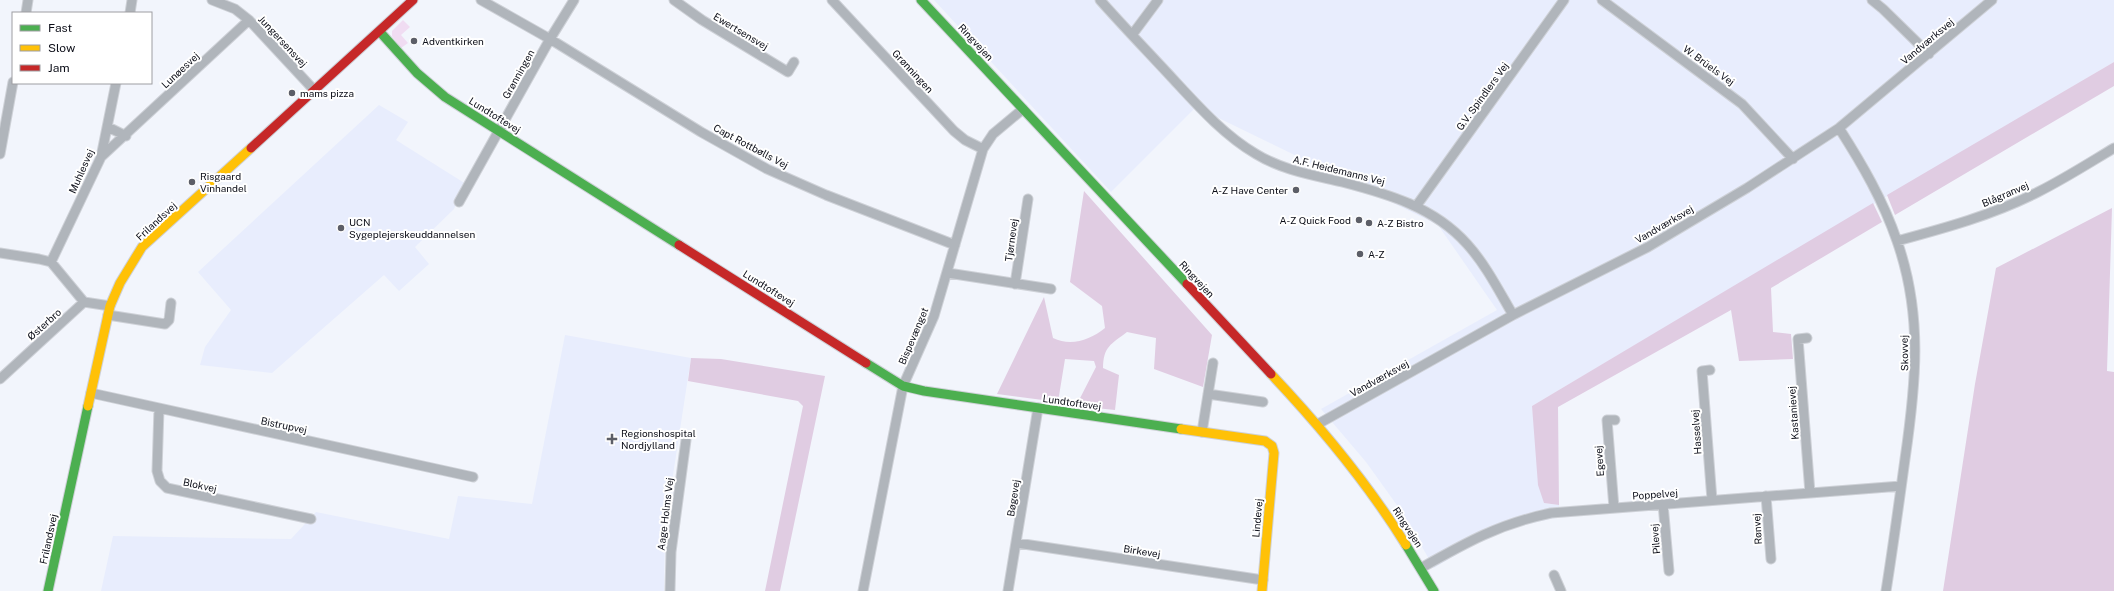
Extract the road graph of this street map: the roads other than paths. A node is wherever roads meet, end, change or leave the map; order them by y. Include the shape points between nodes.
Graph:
1 (28, 0) edge
2 (132, 0) edge
3 (212, 0) edge
4 (413, 0) edge
5 (481, 0) edge
6 (574, 0) edge
7 (674, 0) edge
8 (832, 0) edge
9 (921, 0) edge
10 (1100, 0) edge
11 (1158, 0) edge
12 (1564, 0) edge
13 (1602, 0) edge
14 (1872, 0) edge
15 (1992, 0) edge
16 (26, 12) edge
17 (130, 12) edge
18 (250, 20) junction
19 (380, 32) junction
20 (1132, 35) junction
21 (550, 39) junction
22 (1929, 54) junction
23 (794, 62) dead end
24 (13, 84) edge
25 (116, 84) edge
26 (314, 90) junction
27 (1023, 109) junction
28 (108, 126) junction
29 (1839, 128) junction
30 (498, 130) junction
31 (126, 136) junction
32 (2114, 148) edge
33 (983, 149) junction
34 (0, 154) edge
35 (101, 157) junction
36 (1792, 160) junction
37 (1028, 199) dead end
38 (460, 202) dead end
39 (1417, 205) junction
40 (1897, 241) junction
41 (955, 245) junction
42 (0, 253) edge
43 (51, 262) junction
44 (948, 273) junction
45 (1015, 284) junction
46 (1051, 289) dead end
47 (84, 302) junction
48 (171, 303) dead end
49 (109, 311) junction
50 (1513, 315) junction
51 (1807, 338) dead end
52 (1213, 364) dead end
53 (1710, 370) dead end
54 (0, 379) edge
55 (903, 386) junction
56 (91, 393) junction
57 (1208, 394) junction
58 (1263, 402) dead end
59 (159, 408) junction
60 (1038, 408) junction
61 (1615, 420) dead end
62 (1318, 424) junction
63 (1202, 432) junction
64 (686, 440) dead end
65 (1272, 446) joint
66 (473, 478) dead end
67 (1901, 486) junction
68 (1810, 493) junction
69 (1766, 496) junction
70 (1712, 500) junction
71 (1663, 504) junction
72 (1614, 508) junction
73 (311, 519) dead end
74 (1017, 543) junction
75 (1771, 559) dead end
76 (1421, 568) junction
77 (1669, 571) dead end
78 (1554, 575) dead end
79 (1263, 580) junction
80 (48, 591) edge
81 (670, 591) edge
82 (863, 591) edge
83 (1008, 591) edge
84 (1262, 591) edge
85 (1434, 591) edge
86 (1561, 591) edge
87 (1886, 591) edge

1 - 16 street
2 - 17 street
3 - 18 street, Jungersensvej via 235,9
4 - 19 street, Frilandsvej
5 - 21 street, Capt Rottbølls Vej
6 - 21 street, Grønningen
7 - 23 street, Ewertsensvej via 788,72
8 - 33 street, Grønningen via 954,132
9 - 27 street, Ringvejen
10 - 20 street, A.F. Heidemanns Vej
11 - 20 street
12 - 39 street, G.V. Spindlers Vej
13 - 36 street, W. Brüels Vej via 1742,104
14 - 22 street
15 - 22 street, Vandværksvej
18 - 26 street, Jungersensvej
18 - 31 street, Lunøesvej
19 - 26 street, Frilandsvej
19 - 30 street, Lundtoftevej via 417,73 445,97
20 - 39 street, A.F. Heidemanns Vej via 1208,117 1258,155 1289,169 1382,192
21 - 30 street, Grønningen
21 - 41 street, Capt Rottbølls Vej via 701,132 767,168 826,195
22 - 29 street, Vandværksvej
24 - 34 street
25 - 28 street, Muhlesvej
26 - 49 street, Frilandsvej via 142,247 118,283
27 - 33 street, Bispevænget via 993,134
27 - 62 street, Ringvejen
28 - 31 street
28 - 35 street, Muhlesvej
29 - 36 street, Vandværksvej
29 - 40 street, Skovvej via 1879,197
30 - 38 street, Grønningen
30 - 55 street, Lundtoftevej
31 - 35 street, Lunøesvej
32 - 40 street, Blågranvej via 2038,192 2004,207 1955,226
33 - 41 street, Bispevænget
35 - 43 street, Muhlesvej
36 - 50 street, Vandværksvej via 1648,247
37 - 45 street, Tjørnevej
39 - 50 street, A.F. Heidemanns Vej via 1444,223 1467,244 1486,269
40 - 67 street, Skovvej via 1911,300 1916,353 1915,389
41 - 44 street, Bispevænget
42 - 43 street
43 - 47 street
44 - 45 street
44 - 55 street, Bispevænget via 934,316
45 - 46 street
47 - 49 street
47 - 54 street, Østerbro
48 - 49 street via 169,320 165,324
49 - 56 street, Frilandsvej
50 - 62 street, Vandværksvej
51 - 68 street, Kastanievej via 1798,339
52 - 57 street
53 - 70 street, Hasselvej via 1702,371
55 - 60 street, Lundtoftevej
55 - 82 street, Bispevænget
56 - 59 street, Bistrupvej
56 - 80 street, Frilandsvej
57 - 58 street
57 - 63 street
59 - 66 street, Bistrupvej
59 - 73 street, Blokvej via 157,471 160,481 167,488
60 - 63 street, Lundtoftevej
60 - 74 street, Bøgevej
61 - 72 street, Egevej via 1607,420
62 - 76 street, Ringvejen via 1378,501
63 - 65 street, Lundtoftevej via 1265,441
64 - 81 street, Aage Holms Vej via 671,552
65 - 79 street, Lindevej via 1274,453
67 - 68 street, Poppelvej
67 - 87 street, Skovvej
68 - 69 street, Poppelvej
69 - 70 street, Poppelvej
69 - 75 street, Rønvej
70 - 71 street, Poppelvej
71 - 72 street, Poppelvej
71 - 77 street, Pilevej
72 - 76 street, Poppelvej via 1551,513 1501,526
74 - 79 street, Birkevej
74 - 83 street, Bøgevej
76 - 85 street, Ringvejen
78 - 86 street
79 - 84 street, Lindevej

